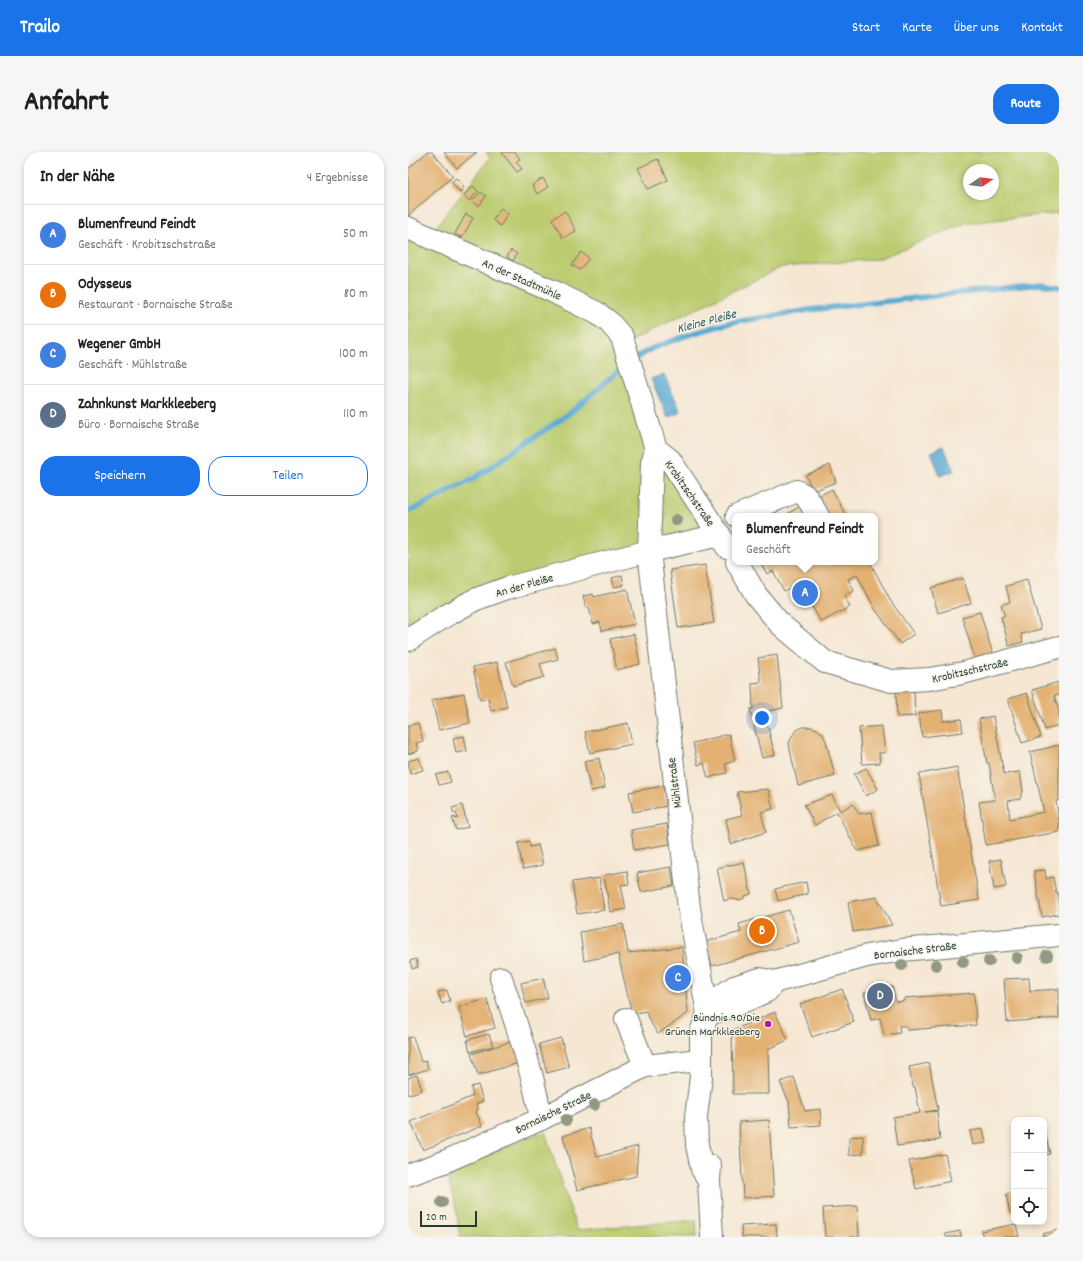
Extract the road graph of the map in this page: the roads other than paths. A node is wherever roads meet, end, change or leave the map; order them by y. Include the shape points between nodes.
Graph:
1 (408, 228) edge
2 (656, 449) junction
3 (743, 513) edge
4 (816, 513) edge
5 (732, 519) edge
6 (717, 531) junction
7 (649, 551) junction
8 (732, 554) edge
9 (738, 565) edge
10 (408, 640) edge
11 (1059, 648) edge
12 (1059, 935) edge
13 (501, 978) dead end
14 (708, 1014) junction
15 (626, 1019) dead end
16 (645, 1066) junction
17 (700, 1069) junction
18 (541, 1119) junction
19 (409, 1174) edge
20 (712, 1237) edge

1 - 2 street, An der Stadtmühle via 552,291 597,313 609,322 622,336
2 - 6 street, Krobitzschstraße via 670,460
2 - 7 street, Mühlstraße via 652,463
3 - 4 street via 797,491 806,496
5 - 6 street
6 - 7 street
6 - 8 street, Krobitzschstraße
7 - 10 street, An der Pleiße via 506,588 474,600
7 - 14 street, Mühlstraße via 689,908
9 - 11 street, Krobitzschstraße via 756,595 780,624 825,662 891,681 929,679 963,673
12 - 14 street, Bornaische Straße via 902,950 867,956 774,982 760,978 734,987 721,996
13 - 18 street via 521,1041
14 - 17 street, Bornaische Straße via 701,1032
15 - 16 street
16 - 17 street, Bornaische Straße
16 - 18 street, Bornaische Straße
17 - 20 street, Bornaische Straße via 709,1117
18 - 19 street, Bornaische Straße via 444,1162

